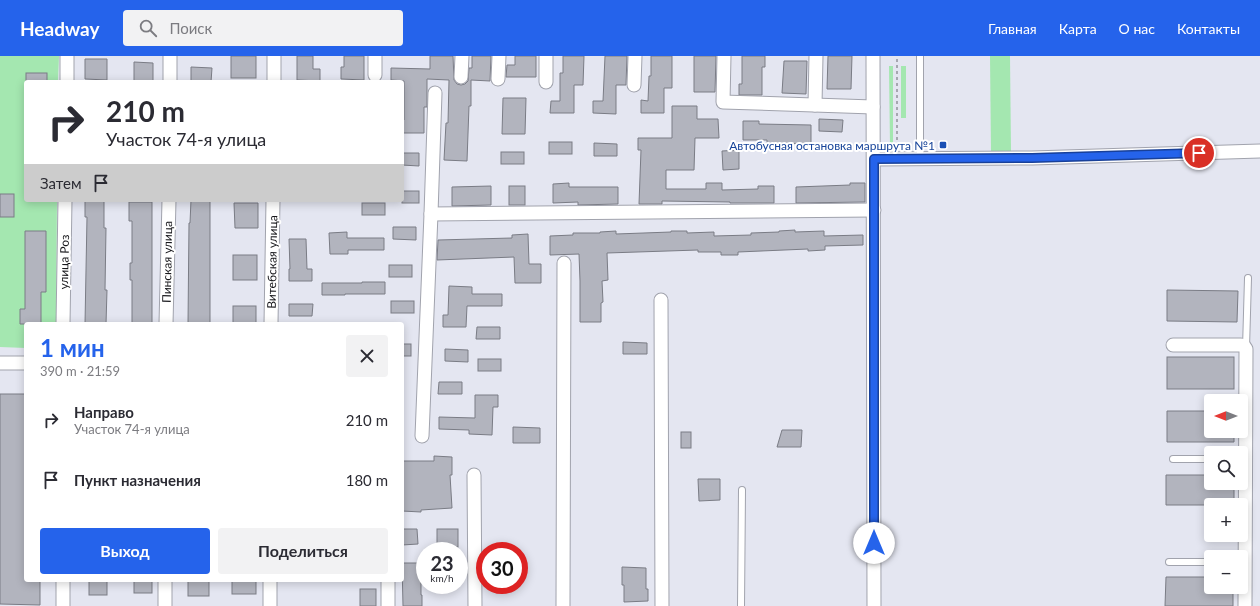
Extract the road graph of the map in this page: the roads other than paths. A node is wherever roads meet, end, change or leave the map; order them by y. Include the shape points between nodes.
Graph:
1 (67, 56) edge
2 (170, 56) edge
3 (274, 56) edge
4 (375, 56) edge
5 (462, 56) edge
6 (499, 56) edge
7 (546, 56) edge
8 (635, 56) edge
9 (724, 56) edge
10 (816, 56) edge
11 (873, 56) edge
12 (920, 56) edge
13 (375, 75) dead end
14 (461, 77) dead end
15 (498, 78) dead end
16 (67, 80) edge
17 (170, 80) edge
18 (274, 80) edge
19 (546, 82) dead end
20 (634, 85) dead end
21 (434, 93) dead end
22 (815, 105) junction
23 (873, 107) junction
24 (1260, 151) edge
25 (874, 159) junction
26 (920, 159) junction
27 (65, 202) edge
28 (168, 202) edge
29 (273, 202) edge
30 (874, 210) junction
31 (431, 214) junction
32 (564, 263) dead end
33 (1248, 278) dead end
34 (662, 300) dead end
35 (63, 322) edge
36 (166, 322) edge
37 (271, 322) edge
38 (1173, 345) dead end
39 (1246, 350) junction
40 (0, 363) edge
41 (24, 363) edge
42 (422, 436) dead end
43 (1243, 446) edge
44 (1173, 459) dead end
45 (1204, 459) edge
46 (474, 475) dead end
47 (742, 490) dead end
48 (1243, 490) edge
49 (1243, 550) edge
50 (1169, 562) dead end
51 (1204, 562) edge
52 (62, 582) edge
53 (165, 582) edge
54 (270, 582) edge
55 (388, 582) edge
56 (1244, 594) edge
57 (63, 606) edge
58 (165, 606) edge
59 (270, 606) edge
60 (388, 606) edge
61 (475, 606) edge
62 (563, 606) edge
63 (662, 606) edge
64 (741, 606) edge
65 (874, 606) edge
66 (1245, 606) edge

1 - 16 street
2 - 17 street
3 - 18 street
4 - 13 street
5 - 14 street
6 - 15 street
7 - 19 street
8 - 20 street
9 - 22 street via 723,102
10 - 22 street
11 - 23 street
12 - 26 lane
21 - 31 street
22 - 23 street
23 - 25 street
24 - 26 street
25 - 26 street
25 - 30 street
27 - 35 street, улица Роз
28 - 36 street, Пинская улица
29 - 37 street, Витебская улица
30 - 31 street
30 - 65 street
31 - 42 street
32 - 62 street
33 - 39 lane
34 - 63 street
38 - 39 street via 1240,345
39 - 43 street
40 - 41 street
44 - 45 lane
46 - 61 street
47 - 64 lane
48 - 49 street
50 - 51 lane
52 - 57 street
53 - 58 street
54 - 59 street
55 - 60 street
56 - 66 street

